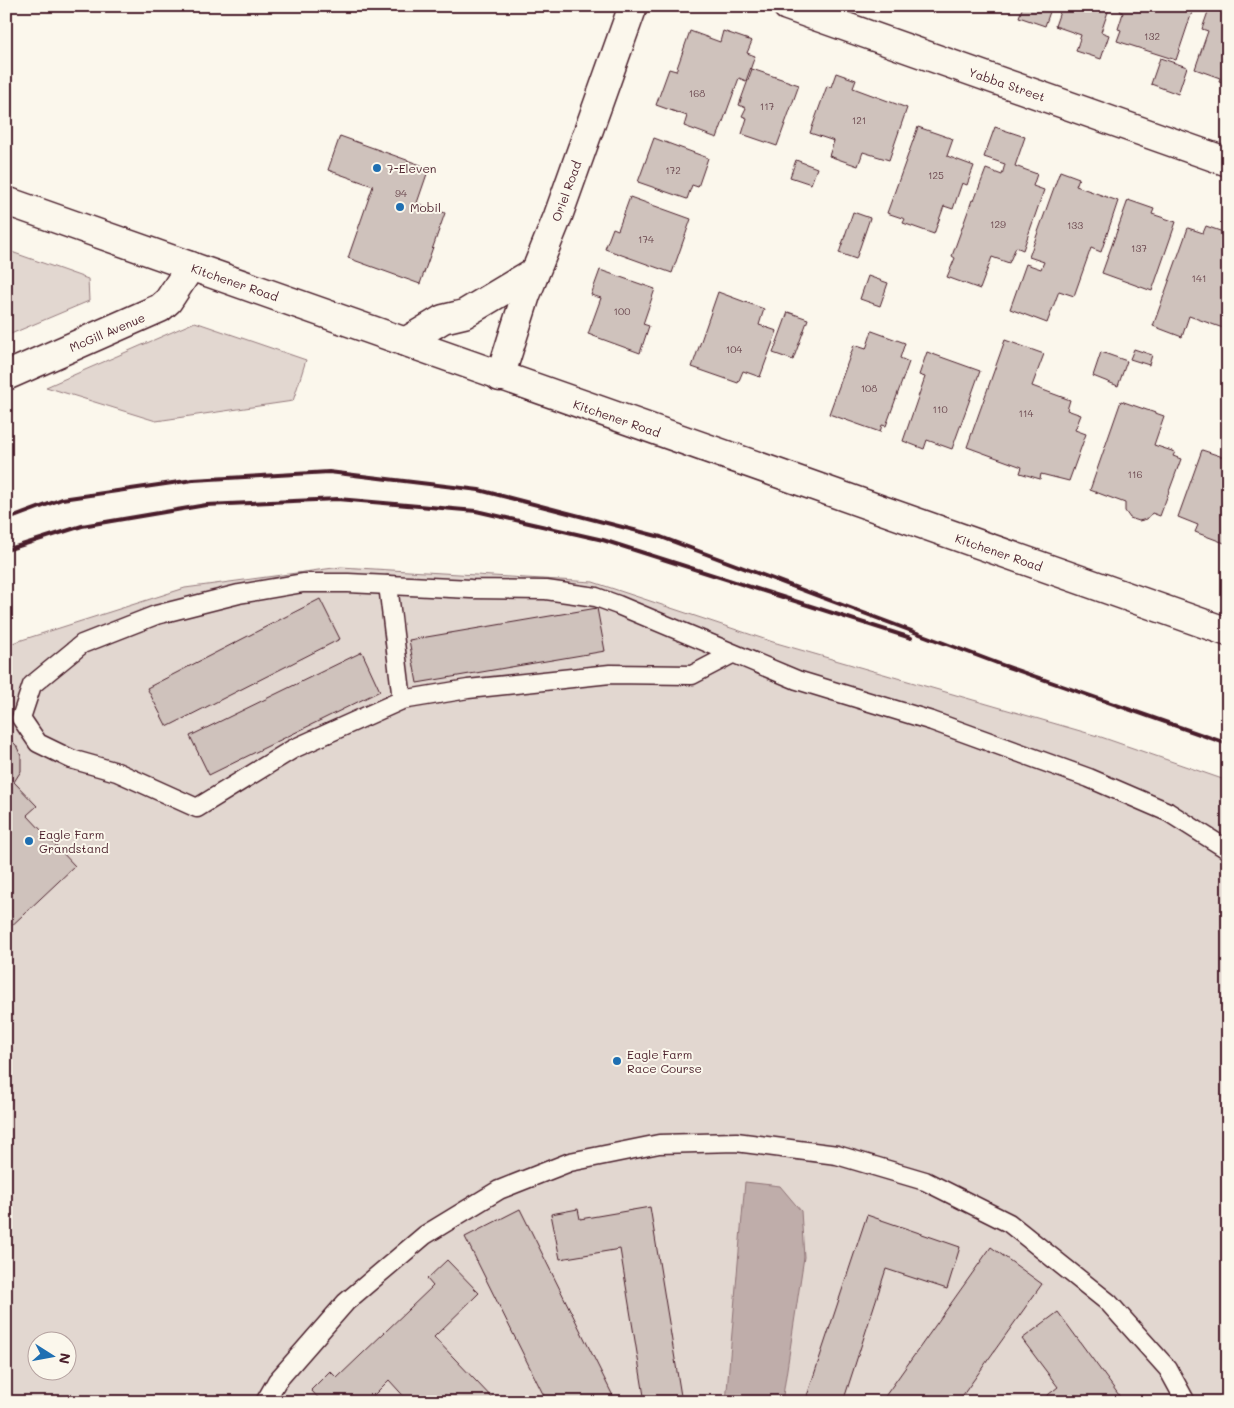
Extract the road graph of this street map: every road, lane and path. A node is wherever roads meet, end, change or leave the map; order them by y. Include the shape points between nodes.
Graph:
1 (633, 6) edge
2 (787, 6) edge
3 (1228, 162) edge
4 (6, 201) edge
5 (191, 266) junction
6 (534, 272) junction
7 (405, 342) junction
8 (6, 376) edge
9 (500, 377) junction
10 (388, 586) junction
11 (1228, 632) edge
12 (732, 654) junction
13 (402, 700) junction
14 (1228, 850) edge
15 (265, 1402) edge
16 (1186, 1402) edge

1 - 6 main road, Oriel Road via 558,216
2 - 3 main road, Yabba Street
4 - 5 main road, Kitchener Road
5 - 7 main road, Kitchener Road
5 - 8 main road, McGill Avenue via 160,308
6 - 7 main road via 464,314 443,319
6 - 9 main road, Oriel Road
7 - 9 main road, Kitchener Road
9 - 11 main road, Kitchener Road
10 - 12 lane via 546,590 596,597
10 - 13 lane
10 - 13 lane via 304,584 239,594 156,615 82,644 32,685 20,718 38,743 72,759 117,772 197,808 293,749
12 - 13 lane via 692,675 610,674 468,689
12 - 14 lane via 797,680 932,721 1089,778 1168,812
15 - 16 lane via 277,1381 346,1302 425,1235 499,1190 570,1162 641,1147 736,1142 837,1155 925,1181 1010,1223 1109,1303 1168,1369

